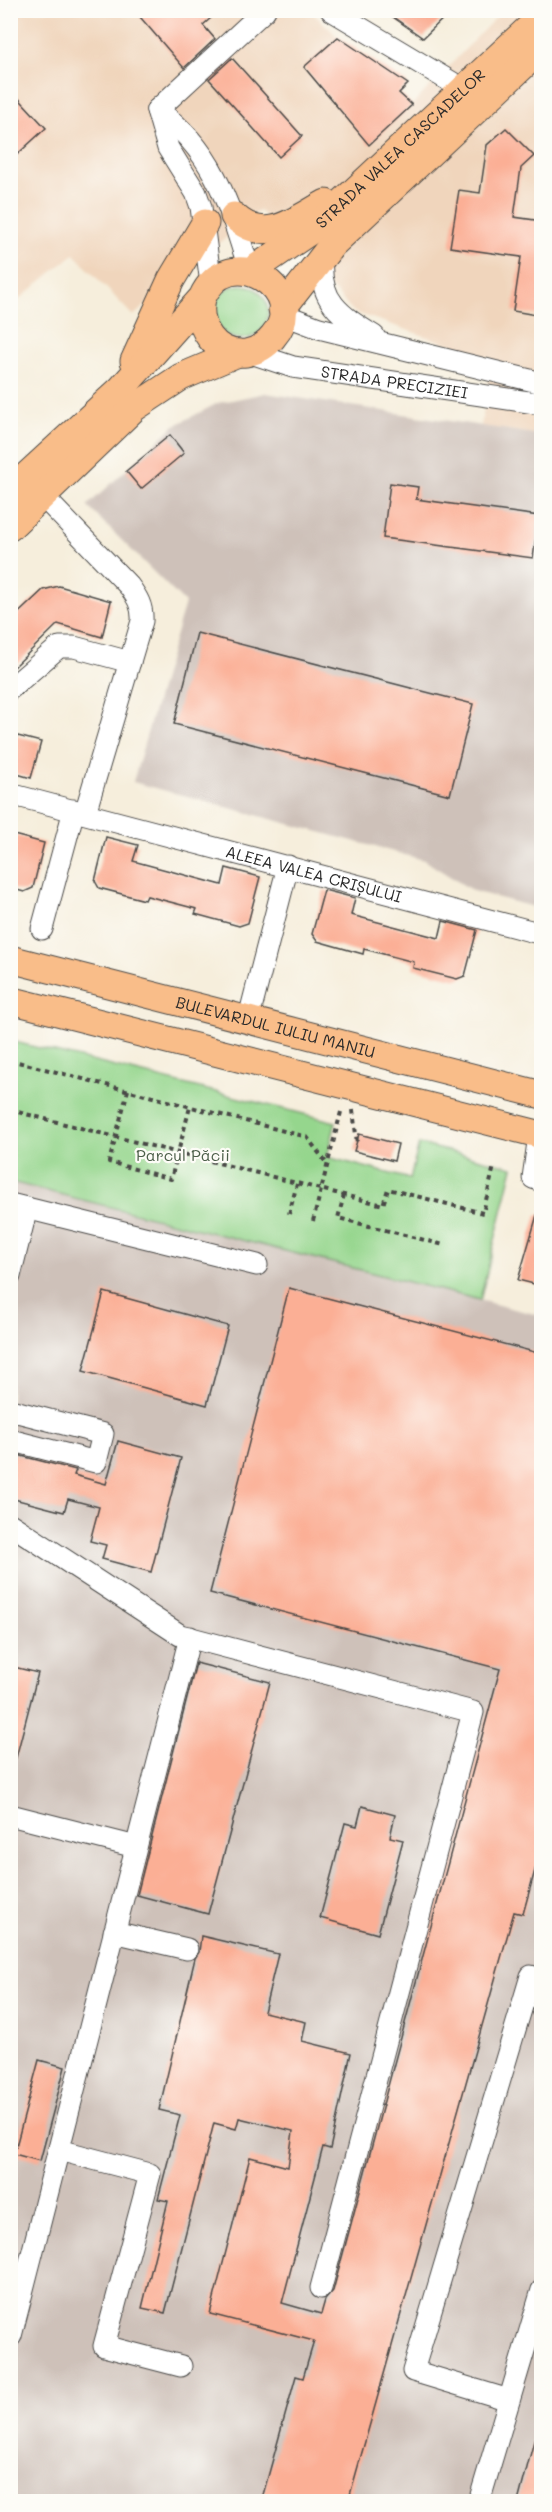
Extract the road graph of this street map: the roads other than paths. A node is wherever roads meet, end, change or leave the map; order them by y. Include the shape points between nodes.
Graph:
1 (265, 10) edge
2 (331, 10) edge
3 (542, 16) edge
4 (542, 48) edge
5 (463, 89) junction
6 (157, 110) junction
7 (366, 180) junction
8 (234, 216) junction
9 (205, 223) junction
10 (322, 257) junction
11 (250, 272) junction
12 (207, 291) junction
13 (282, 311) junction
14 (390, 346) junction
15 (243, 353) junction
16 (542, 383) edge
17 (120, 389) junction
18 (542, 404) edge
19 (26, 488) edge
20 (10, 527) edge
21 (130, 662) junction
22 (10, 688) edge
23 (10, 794) edge
24 (80, 812) junction
25 (288, 866) junction
26 (42, 929) dead end
27 (542, 934) edge
28 (10, 959) edge
29 (10, 1000) edge
30 (248, 1022) junction
31 (542, 1095) edge
32 (540, 1135) edge
33 (542, 1180) edge
34 (19, 1206) edge
35 (257, 1265) dead end
36 (10, 1276) edge
37 (10, 1410) edge
38 (10, 1440) edge
39 (10, 1524) edge
40 (190, 1637) junction
41 (10, 1815) edge
42 (136, 1847) junction
43 (114, 1932) junction
44 (187, 1949) dead end
45 (542, 1980) edge
46 (58, 2150) junction
47 (321, 2288) dead end
48 (542, 2290) edge
49 (11, 2336) edge
50 (181, 2366) dead end
51 (509, 2400) junction
52 (479, 2502) edge

1 - 6 street
2 - 5 street
3 - 5 main road, STRADA VALEA CASCADELOR
4 - 10 main road, STRADA VALEA CASCADELOR
5 - 7 main road, STRADA VALEA CASCADELOR
6 - 8 street via 184,130 216,179
6 - 9 street via 168,148 196,193
7 - 8 main road via 274,229 254,230
7 - 11 main road, STRADA VALEA CASCADELOR via 316,227
8 - 11 street
9 - 12 street
9 - 17 main road via 171,280
10 - 13 main road, STRADA VALEA CASCADELOR
10 - 14 street via 322,281 331,302 342,315
11 - 12 main road via 227,273
11 - 13 main road via 276,289
12 - 15 main road via 200,309 204,330 218,346
12 - 17 main road
13 - 14 street, STRADA PRECIZIEI via 319,328
13 - 15 main road via 276,335 259,349
14 - 16 street, STRADA PRECIZIEI
15 - 18 street, STRADA PRECIZIEI via 304,369
15 - 19 main road via 181,377
17 - 19 main road
19 - 20 main road
19 - 21 street via 129,586 140,604 142,621
21 - 22 street via 74,647 58,647
21 - 24 street
23 - 24 street, ALEEA VALEA CRIȘULUI
24 - 25 street, ALEEA VALEA CRIȘULUI
24 - 26 street
25 - 27 street, ALEEA VALEA CRIȘULUI
25 - 30 street
28 - 30 main road, BULEVARDUL IULIU MANIU
29 - 32 main road
30 - 31 main road, BULEVARDUL IULIU MANIU
32 - 33 street via 533,1178
34 - 35 street
34 - 36 street
37 - 38 street via 103,1434 96,1462
39 - 40 street via 180,1635
40 - 42 street
40 - 47 street via 473,1712
41 - 42 street
42 - 43 street
43 - 44 street
43 - 46 street
45 - 51 street via 531,1976 413,2371
46 - 49 street
46 - 50 street via 150,2174 104,2346
48 - 51 street
51 - 52 street

